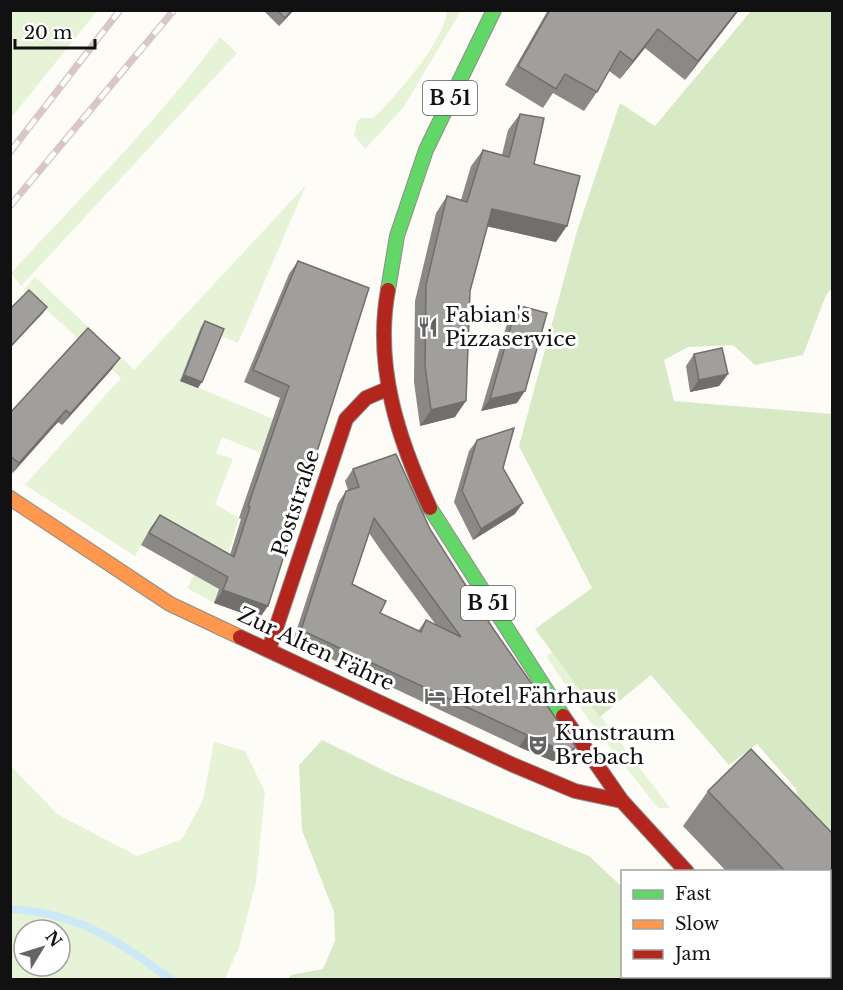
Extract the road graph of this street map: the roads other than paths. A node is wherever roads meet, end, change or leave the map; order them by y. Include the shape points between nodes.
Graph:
1 (494, 10) edge
2 (387, 389) junction
3 (10, 498) edge
4 (269, 649) junction
5 (622, 801) junction
6 (685, 870) edge

1 - 2 street, B 51 via 426,150 397,236 385,305
2 - 4 street, Poststraße via 366,398 346,419
2 - 5 street, B 51 via 409,462 437,522
3 - 4 street, Zur Alten Fähre via 171,604
4 - 5 street, Zur Alten Fähre via 552,782
5 - 6 street, B 51

